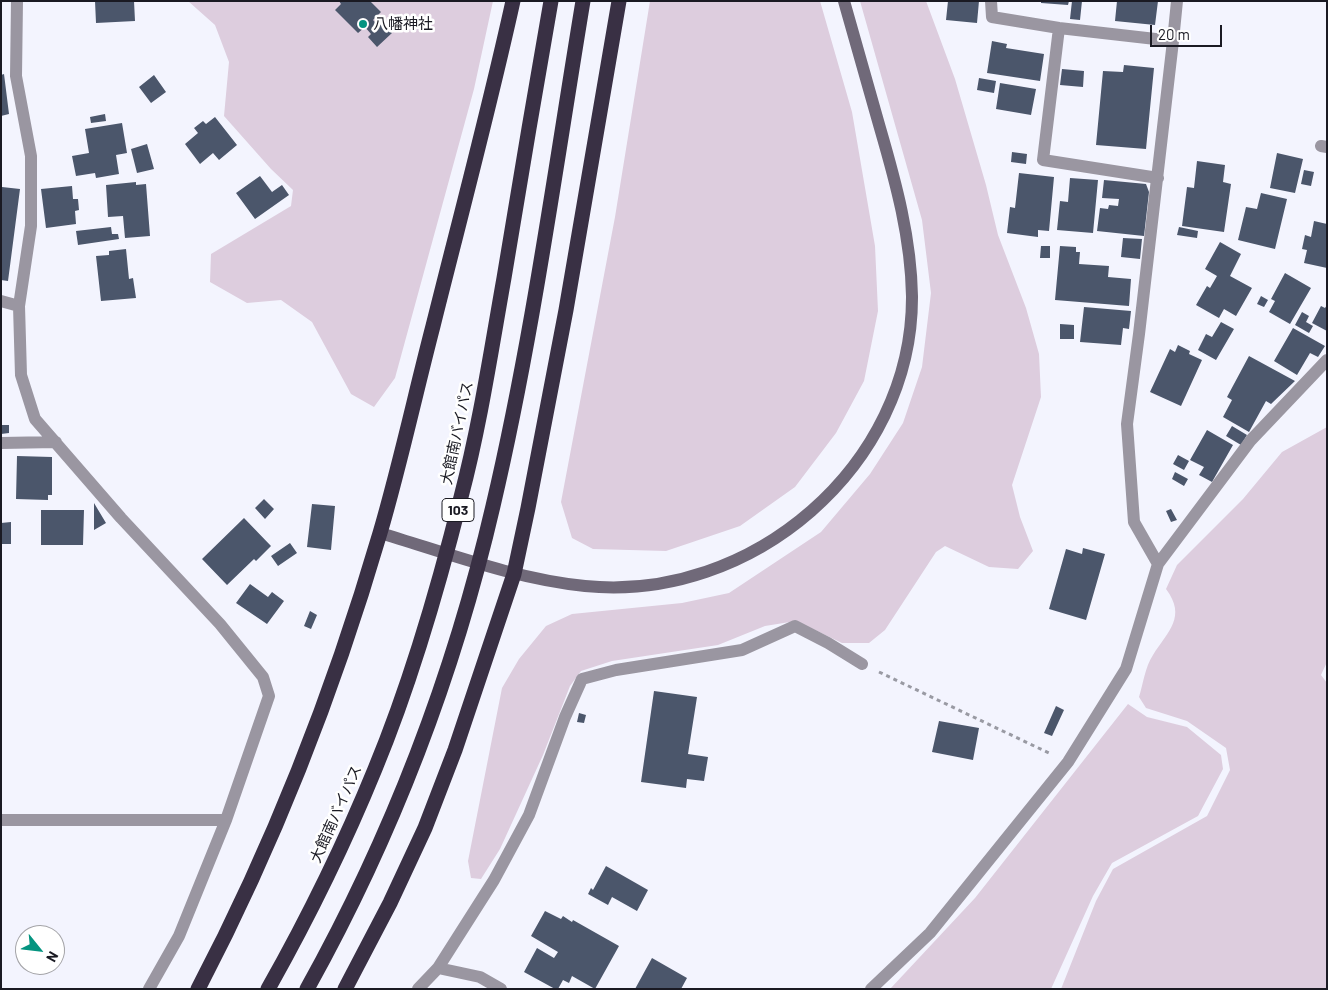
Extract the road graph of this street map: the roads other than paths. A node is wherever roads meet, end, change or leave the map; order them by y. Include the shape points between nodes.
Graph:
1 (16, 1) edge
2 (513, 1) edge
3 (551, 1) edge
4 (583, 1) edge
5 (619, 1) edge
6 (844, 1) edge
7 (991, 1) edge
8 (1177, 1) edge
9 (1059, 28) junction
10 (1173, 41) junction
11 (1158, 178) junction
12 (1, 301) edge
13 (19, 306) junction
14 (1327, 360) edge
15 (56, 442) junction
16 (1, 443) edge
17 (380, 533) junction
18 (1158, 564) junction
19 (514, 574) junction
20 (862, 664) road end
21 (1, 820) edge
22 (226, 820) junction
23 (438, 968) junction
24 (478, 983) edge
25 (149, 989) edge
26 (198, 989) edge
27 (268, 989) edge
28 (307, 989) edge
29 (345, 989) edge
30 (418, 989) edge
31 (501, 989) edge
32 (871, 989) edge

1 - 13 street via 16,76 30,156 31,226
2 - 17 highway
3 - 27 highway, 大館南バイパス / 103 via 482,401 462,495 436,590 376,768 339,852
4 - 28 highway, 103 via 513,412 468,599 442,686 408,778 332,945
5 - 19 highway via 566,310
6 - 19 street via 894,176 904,221 912,298 909,338 900,376 885,415 862,455 810,512 770,543 727,565 682,580 635,587 585,586
7 - 9 street via 992,17
8 - 10 street
9 - 10 street
9 - 11 street via 1043,160
10 - 11 street
11 - 18 street via 1127,424 1134,522
12 - 13 street
13 - 15 street via 21,375 35,419
14 - 18 street via 1251,440
15 - 16 street
15 - 22 street via 264,677 269,696
17 - 19 street
17 - 26 highway via 300,768 220,948
18 - 32 street via 1126,669 1068,762 930,933
19 - 29 highway via 458,742 425,828
20 - 23 street via 795,626 742,650 616,670 582,679 529,815 494,880
21 - 22 street
22 - 25 street via 179,936
23 - 24 street
23 - 30 street
24 - 31 street

